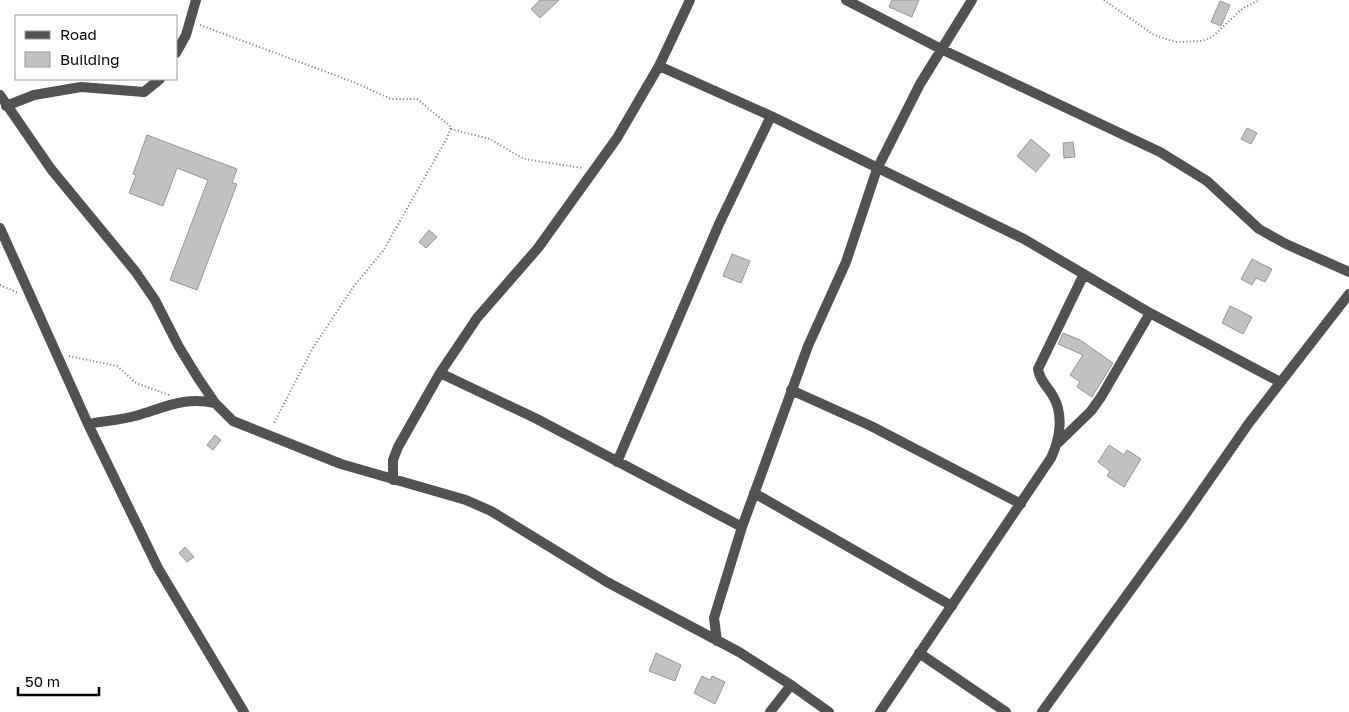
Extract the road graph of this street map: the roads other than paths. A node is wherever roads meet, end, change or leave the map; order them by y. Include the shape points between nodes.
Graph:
1 (196, 0) edge
2 (690, 0) edge
3 (846, 0) edge
4 (972, 0) edge
5 (178, 49) edge
6 (941, 49) junction
7 (659, 66) junction
8 (159, 80) edge
9 (0, 95) edge
10 (6, 106) junction
11 (771, 116) junction
12 (877, 169) junction
13 (0, 228) edge
14 (1349, 272) edge
15 (1084, 274) junction
16 (1349, 294) edge
17 (1150, 313) junction
18 (440, 374) junction
19 (1280, 382) junction
20 (791, 390) junction
21 (215, 403) junction
22 (88, 424) junction
23 (1058, 443) junction
24 (617, 462) junction
25 (393, 480) junction
26 (754, 493) junction
27 (1020, 504) junction
28 (742, 527) junction
29 (952, 606) junction
30 (716, 642) junction
31 (919, 653) junction
32 (792, 685) junction
33 (244, 712) edge
34 (770, 712) edge
35 (829, 712) edge
36 (880, 712) edge
37 (1006, 712) edge
38 (1042, 712) edge

1 - 5 street via 186,35
2 - 7 street
3 - 6 street
4 - 6 street
6 - 12 street via 896,126
6 - 14 street via 1160,152 1207,182 1259,228 1286,244
7 - 11 street
7 - 18 street via 617,138 538,248 477,318
8 - 10 street via 144,92 81,87 34,96
9 - 10 street
10 - 21 street via 51,169 114,242 155,300 179,347
11 - 12 street
11 - 24 street via 719,224
12 - 15 street via 1024,239
12 - 20 street via 835,289
13 - 22 street
15 - 17 street
15 - 23 street via 1038,369 1039,378 1058,406
16 - 19 street
17 - 19 street
17 - 23 street via 1101,397
18 - 24 street
18 - 25 street via 398,447 393,460
19 - 38 street
20 - 26 street
20 - 27 street via 871,426
21 - 22 street via 182,401 132,417
21 - 25 street via 233,421 267,436
22 - 33 street via 158,568
23 - 27 street via 1052,458
24 - 28 street
25 - 30 street via 466,500 491,511 572,562
26 - 28 street
26 - 29 street
27 - 29 street
28 - 30 street via 714,618
29 - 31 street
30 - 32 street via 739,652
31 - 36 street
31 - 37 street
32 - 34 street
32 - 35 street

